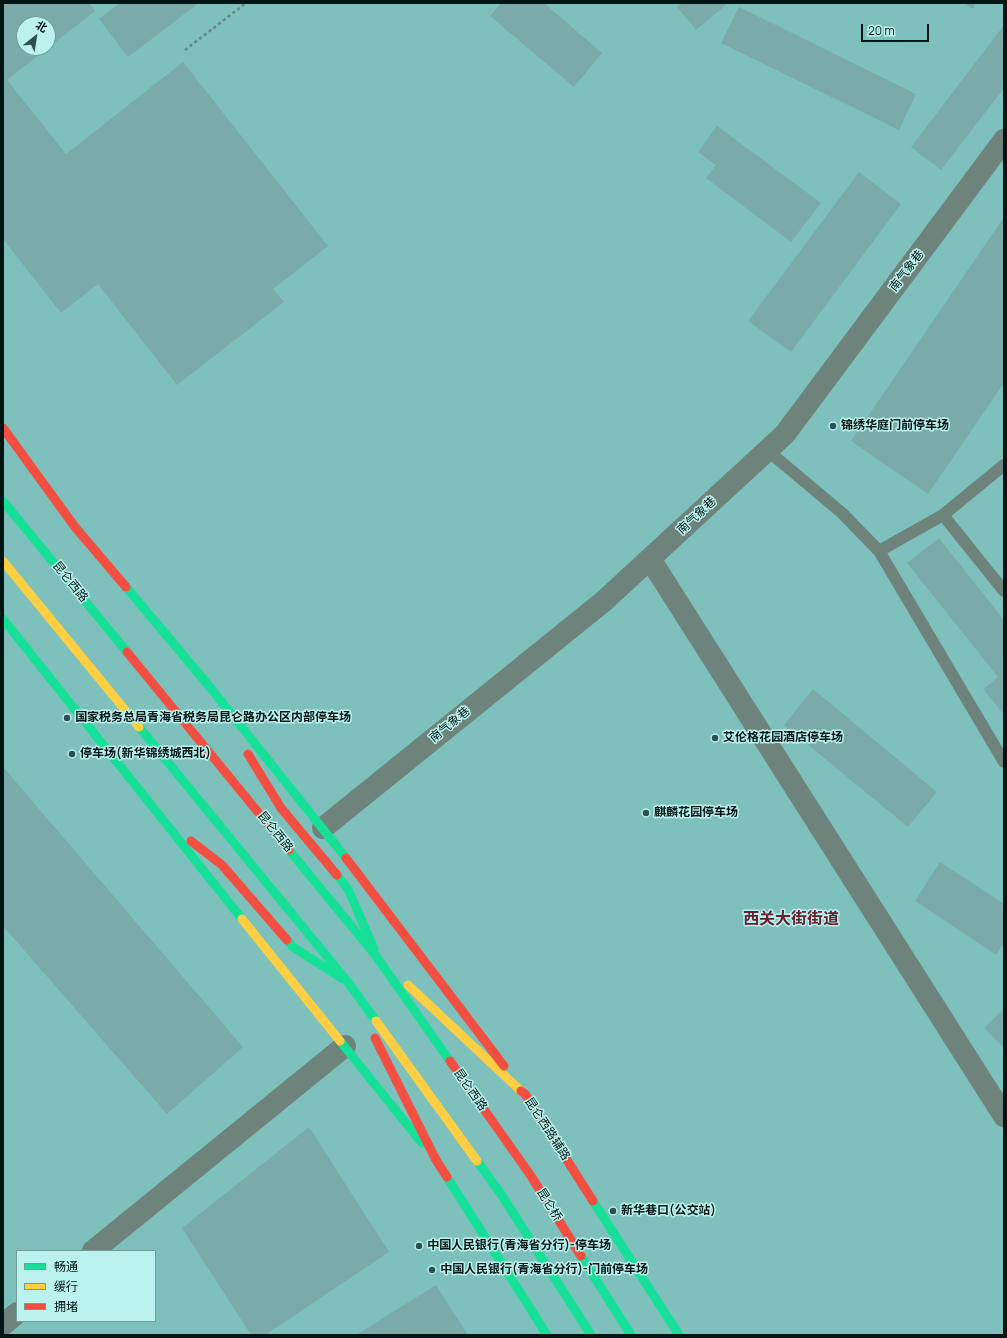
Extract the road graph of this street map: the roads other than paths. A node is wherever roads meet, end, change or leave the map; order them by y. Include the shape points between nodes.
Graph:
1 (1004, 140) edge
2 (3, 428) edge
3 (767, 450) junction
4 (1004, 465) edge
5 (3, 501) edge
6 (943, 515) junction
7 (879, 551) junction
8 (650, 559) junction
9 (3, 561) edge
10 (1004, 592) edge
11 (3, 619) edge
12 (208, 686) junction
13 (1004, 762) edge
14 (162, 818) junction
15 (323, 828) junction
16 (376, 956) junction
17 (347, 981) junction
18 (345, 1046) junction
19 (525, 1094) junction
20 (1004, 1116) edge
21 (436, 1160) junction
22 (531, 1176) joint
23 (94, 1250) edge
24 (16, 1314) edge
25 (3, 1324) edge
26 (547, 1335) edge
27 (591, 1335) edge
28 (630, 1335) edge
29 (679, 1335) edge

1 - 3 street, 南气象巷 via 785,434
2 - 12 main road via 75,527
3 - 7 lane via 842,513
3 - 8 street, 南气象巷
4 - 6 lane
5 - 16 main road, 昆仑西路
6 - 7 lane
6 - 10 lane
7 - 13 lane
8 - 15 street, 南气象巷 via 604,601
8 - 20 street
9 - 17 main road
11 - 14 main road
12 - 15 main road
12 - 16 main road via 281,808 348,889
14 - 17 main road via 222,865 293,947
14 - 18 main road
15 - 19 main road
16 - 19 main road, 昆仑西路辅路
16 - 22 main road, 昆仑西路
17 - 21 main road
17 - 27 main road via 501,1194
18 - 21 main road
18 - 23 street
19 - 29 main road, 昆仑西路辅路
21 - 26 main road
22 - 28 main road, 昆仑桥
24 - 25 street

